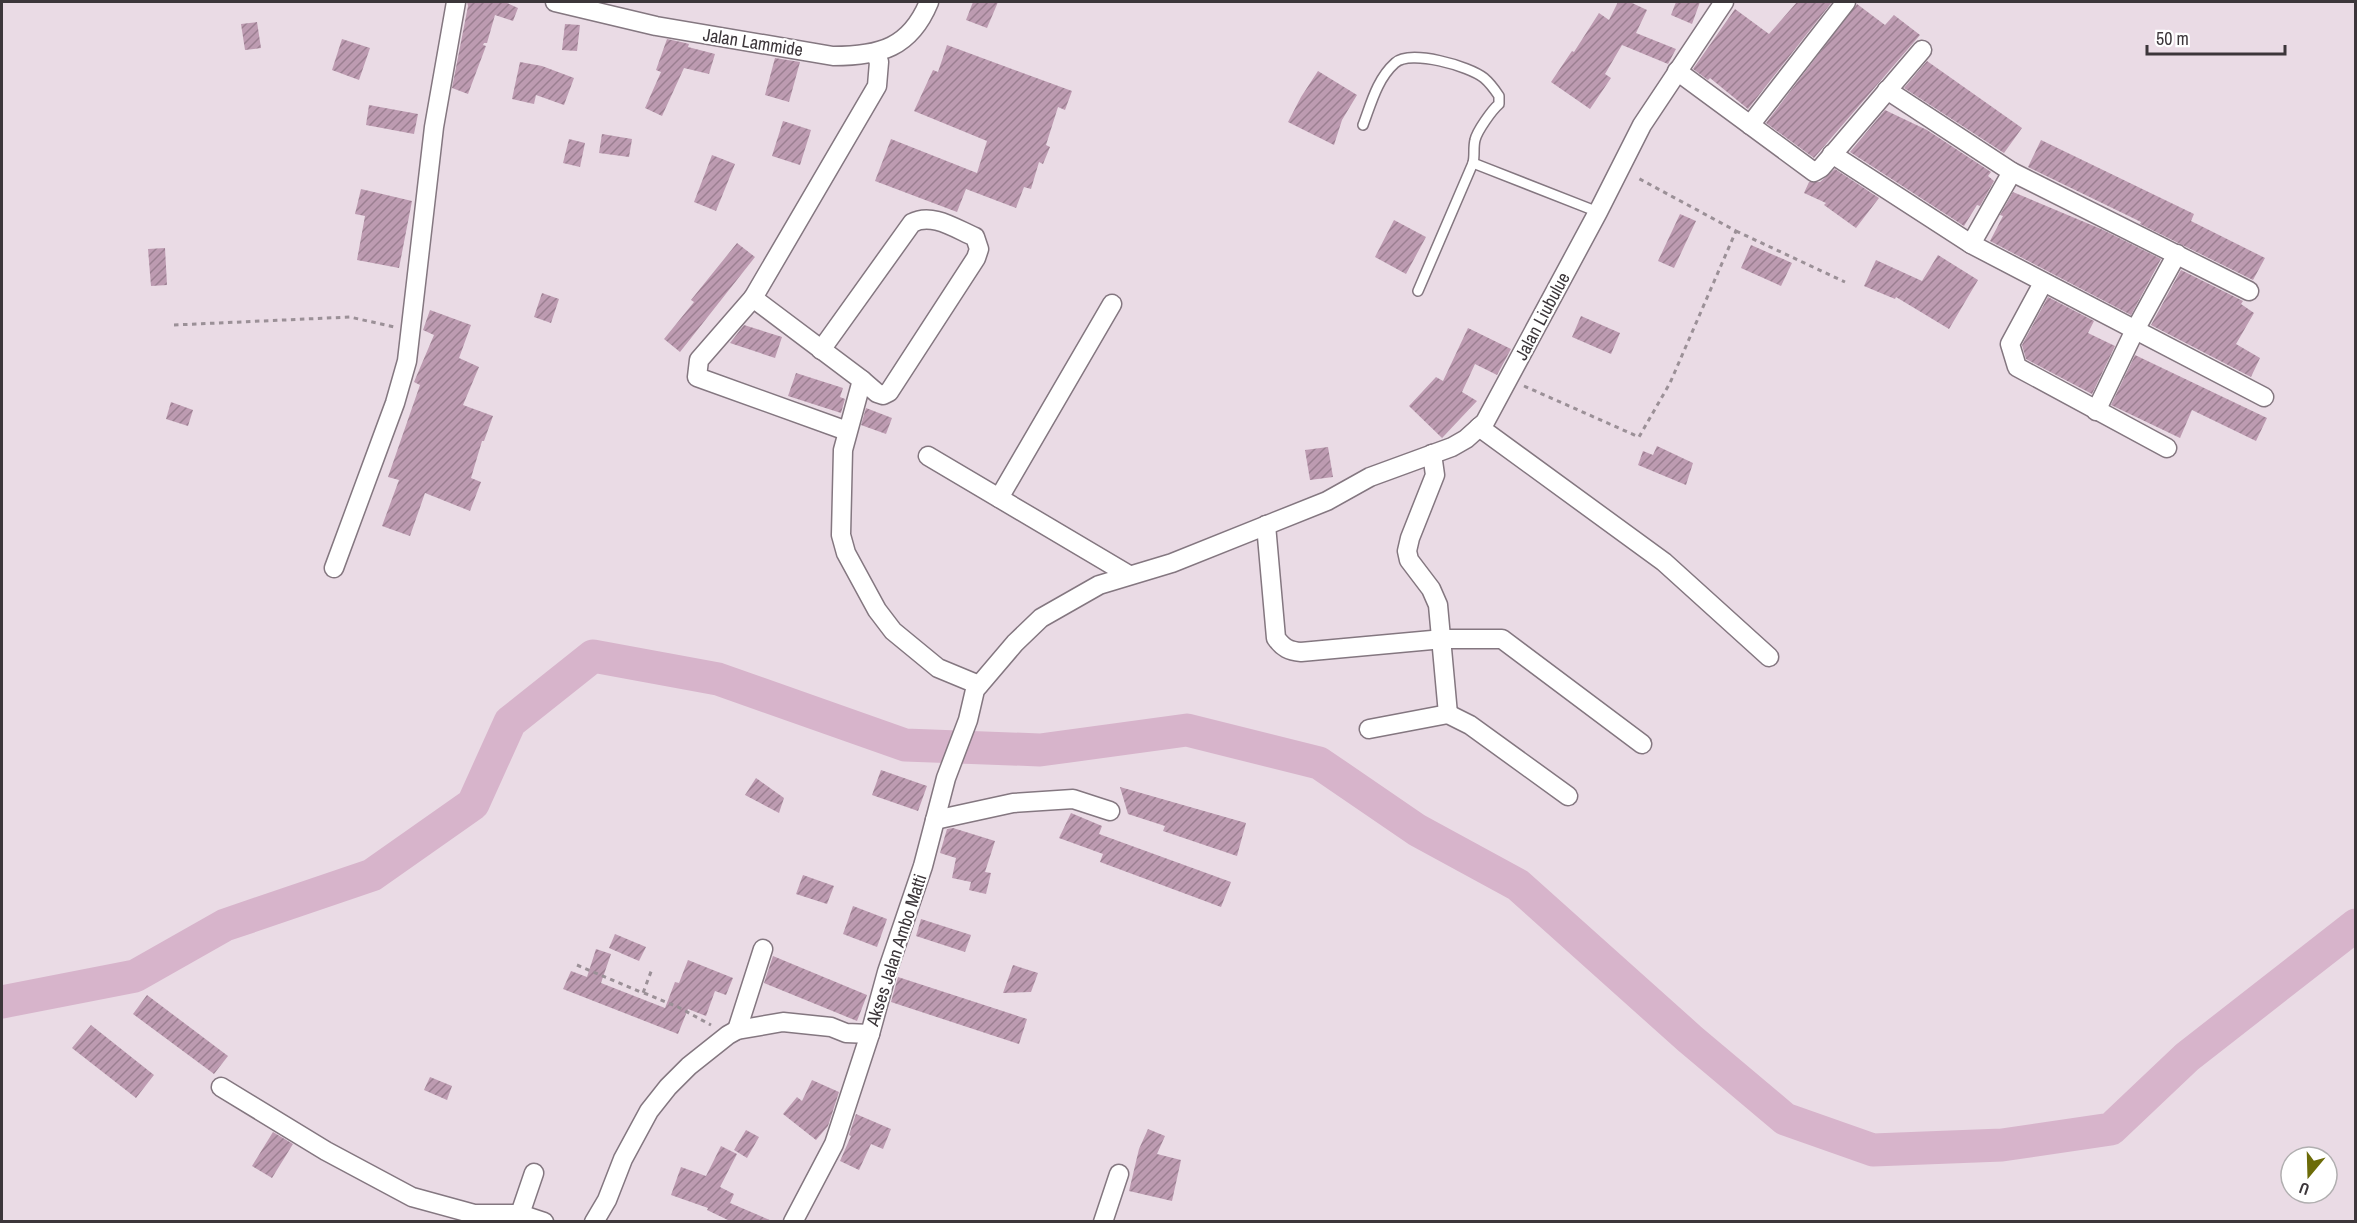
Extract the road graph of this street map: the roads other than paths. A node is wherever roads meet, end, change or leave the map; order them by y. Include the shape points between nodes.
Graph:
1 (456, 2) edge
2 (555, 2) edge
3 (929, 2) edge
4 (1724, 2) edge
5 (1846, 2) edge
6 (1922, 50) dead end
7 (875, 53) junction
8 (1677, 71) junction
9 (1887, 90) junction
10 (1363, 125) dead end
11 (1750, 125) junction
12 (1832, 154) junction
13 (1473, 163) junction
14 (2012, 171) junction
15 (1598, 212) junction
16 (1971, 244) junction
17 (2177, 254) junction
18 (2043, 283) junction
19 (1418, 291) dead end
20 (2249, 291) dead end
21 (753, 298) junction
22 (1112, 304) dead end
23 (2135, 330) junction
24 (821, 350) junction
25 (862, 380) junction
26 (2264, 397) dead end
27 (2096, 411) junction
28 (1479, 427) junction
29 (847, 430) junction
30 (2167, 448) dead end
31 (1432, 454) junction
32 (928, 456) dead end
33 (999, 498) junction
34 (1266, 525) junction
35 (334, 568) dead end
36 (1129, 575) junction
37 (1443, 639) junction
38 (1769, 657) dead end
39 (979, 685) junction
40 (1448, 714) junction
41 (1369, 729) dead end
42 (1642, 744) dead end
43 (1568, 796) dead end
44 (1110, 811) dead end
45 (935, 820) junction
46 (764, 949) dead end
47 (733, 1032) junction
48 (870, 1034) junction
49 (221, 1087) dead end
50 (534, 1173) dead end
51 (1119, 1174) dead end
52 (520, 1214) junction
53 (544, 1221) edge
54 (594, 1221) edge
55 (793, 1221) edge
56 (1103, 1221) edge

1 - 35 street via 434,127 406,361 395,403
2 - 7 street, Jalan Lammide via 656,26 833,56
3 - 7 street, Jalan Lammide via 904,40
4 - 8 street, Jalan Liubulue
5 - 11 street
6 - 9 street
7 - 21 street via 879,62 877,86
8 - 11 street
8 - 15 street, Jalan Liubulue via 1642,125
9 - 12 street
9 - 14 street
10 - 13 lane via 1381,81 1397,60 1433,59 1454,66 1484,78 1499,96 1498,104 1477,133
11 - 12 street via 1814,172
12 - 16 street
13 - 15 lane
13 - 19 lane
14 - 16 street
14 - 17 street
15 - 28 street, Jalan Liubulue via 1509,379
16 - 18 street
17 - 20 street
17 - 23 street
18 - 23 street
18 - 27 street via 2010,345 2016,364
21 - 24 street
21 - 29 street via 699,360 697,377
22 - 33 street
23 - 26 street
23 - 27 street
24 - 25 street
24 - 25 street via 912,223 922,218 933,219 975,237 979,249 976,258 889,392 877,393
25 - 29 street
27 - 30 street
28 - 31 street, Jalan Liubulue via 1459,443
28 - 38 street via 1664,562
29 - 39 street via 841,535 861,585 882,617 915,651 938,668
31 - 34 street, Jalan Liubulue via 1370,477 1327,501
31 - 37 street via 1435,475 1407,550 1409,560 1438,605
32 - 33 street
33 - 36 street
34 - 36 street, Jalan Liubulue via 1172,563
34 - 37 street via 1276,638 1289,651
36 - 39 street, Jalan Liubulue via 1099,585 1041,618
37 - 40 street
37 - 42 street via 1502,639
39 - 45 street, Akses Jalan Ambo Matti
40 - 41 street
40 - 43 street via 1470,725
44 - 45 street via 1073,800 1013,803
45 - 48 street, Akses Jalan Ambo Matti
46 - 47 street
47 - 48 street, Akses Jalan Ambo Matti via 783,1022
47 - 54 street, Akses Jalan Ambo Matti via 682,1073 649,1111
48 - 55 street via 834,1144
49 - 52 street via 326,1151 412,1197 474,1214
50 - 52 street
51 - 56 street
52 - 53 street

